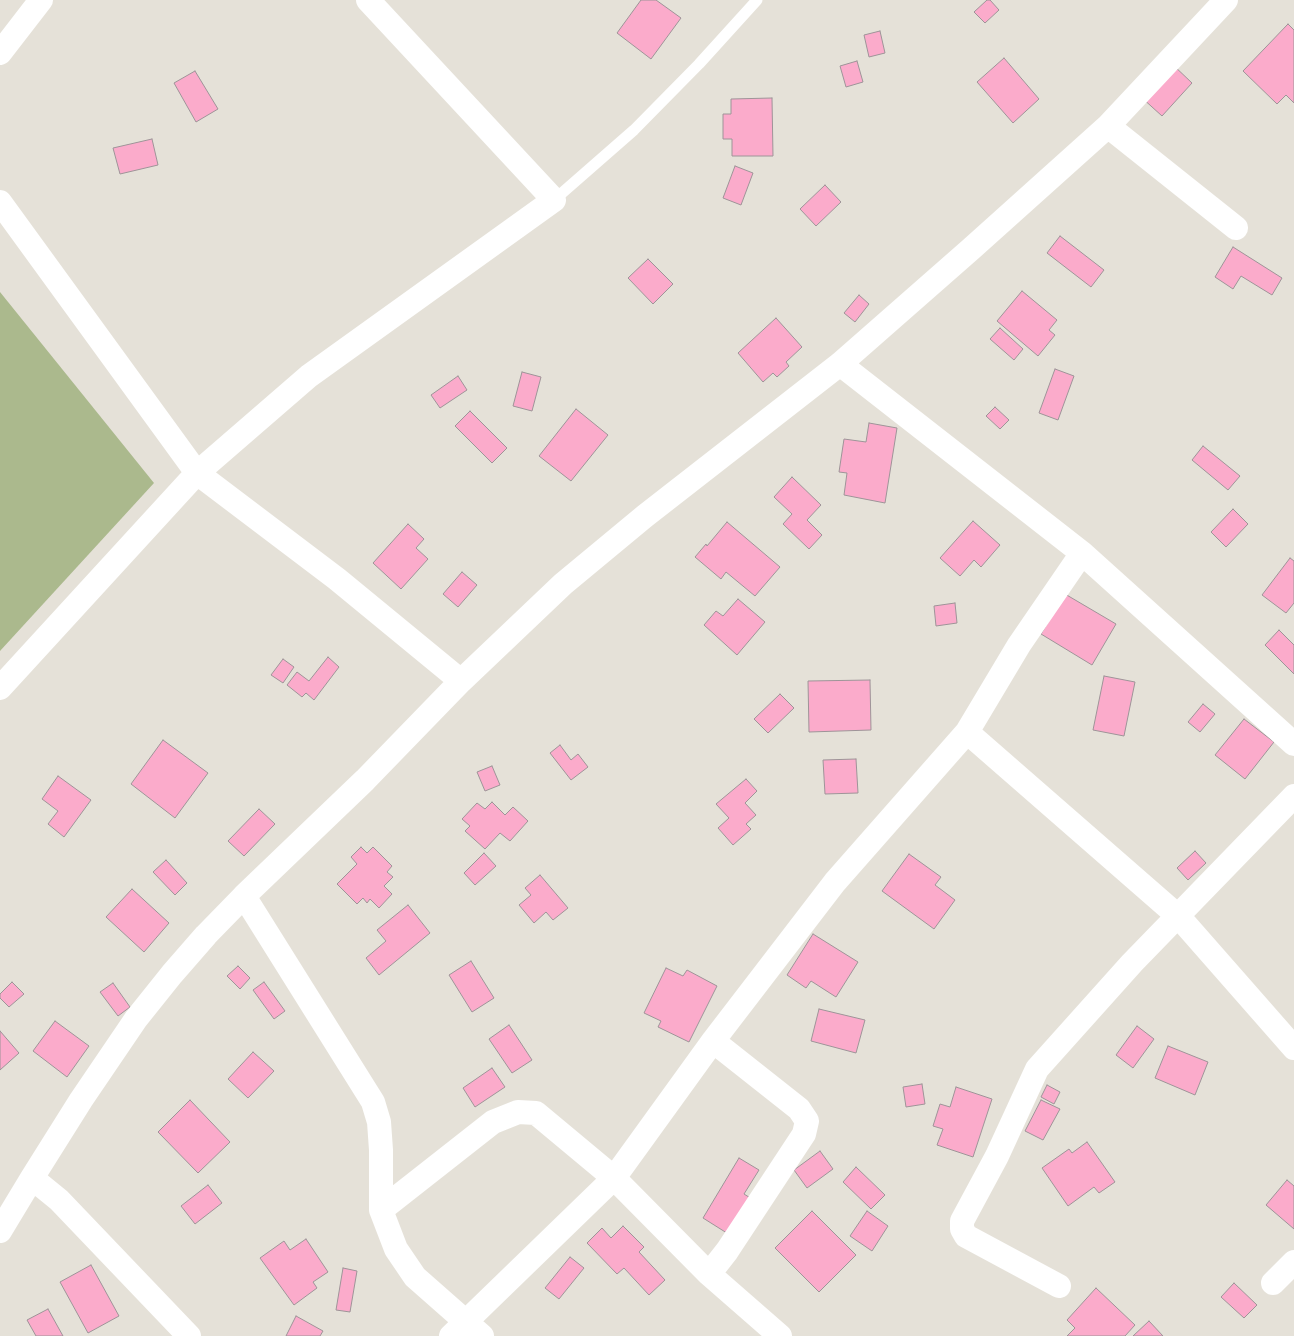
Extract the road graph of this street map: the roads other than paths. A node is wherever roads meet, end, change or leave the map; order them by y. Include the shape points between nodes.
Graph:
1 (41, 0) edge
2 (368, 0) edge
3 (756, 0) edge
4 (1226, 0) edge
5 (0, 53) edge
6 (1108, 126) junction
7 (554, 200) junction
8 (0, 202) edge
9 (1236, 228) dead end
10 (840, 364) junction
11 (197, 473) junction
12 (1082, 553) junction
13 (461, 681) junction
14 (0, 688) edge
15 (967, 732) junction
16 (1294, 744) edge
17 (1294, 796) edge
18 (244, 896) junction
19 (1179, 917) junction
20 (713, 1041) junction
21 (1294, 1048) edge
22 (32, 1178) junction
23 (614, 1178) junction
24 (381, 1210) junction
25 (0, 1231) edge
26 (1294, 1262) edge
27 (709, 1274) junction
28 (1273, 1283) dead end
29 (1059, 1286) dead end
30 (466, 1331) edge
31 (189, 1336) edge
32 (780, 1336) edge

1 - 5 street
2 - 7 street
3 - 7 lane via 634,130
4 - 6 street
6 - 9 street
6 - 10 street
7 - 11 street via 309,376
8 - 11 street
10 - 12 street
10 - 13 street via 563,584
11 - 13 street via 337,579
11 - 14 street
12 - 15 street via 1018,645
12 - 16 street
13 - 18 street via 365,780
15 - 19 street
15 - 20 street via 835,882
17 - 19 street
18 - 22 street via 177,968 136,1020
18 - 24 street via 373,1102 382,1150
19 - 21 street
19 - 29 street via 1132,963 1037,1069 962,1222 966,1236
20 - 23 street
20 - 27 street via 799,1109 807,1121 804,1134
22 - 25 street
22 - 31 street via 59,1200
23 - 24 street via 536,1113 518,1112 493,1122
23 - 27 street
23 - 30 street
24 - 30 street via 396,1249 415,1277
26 - 28 street
27 - 32 street

